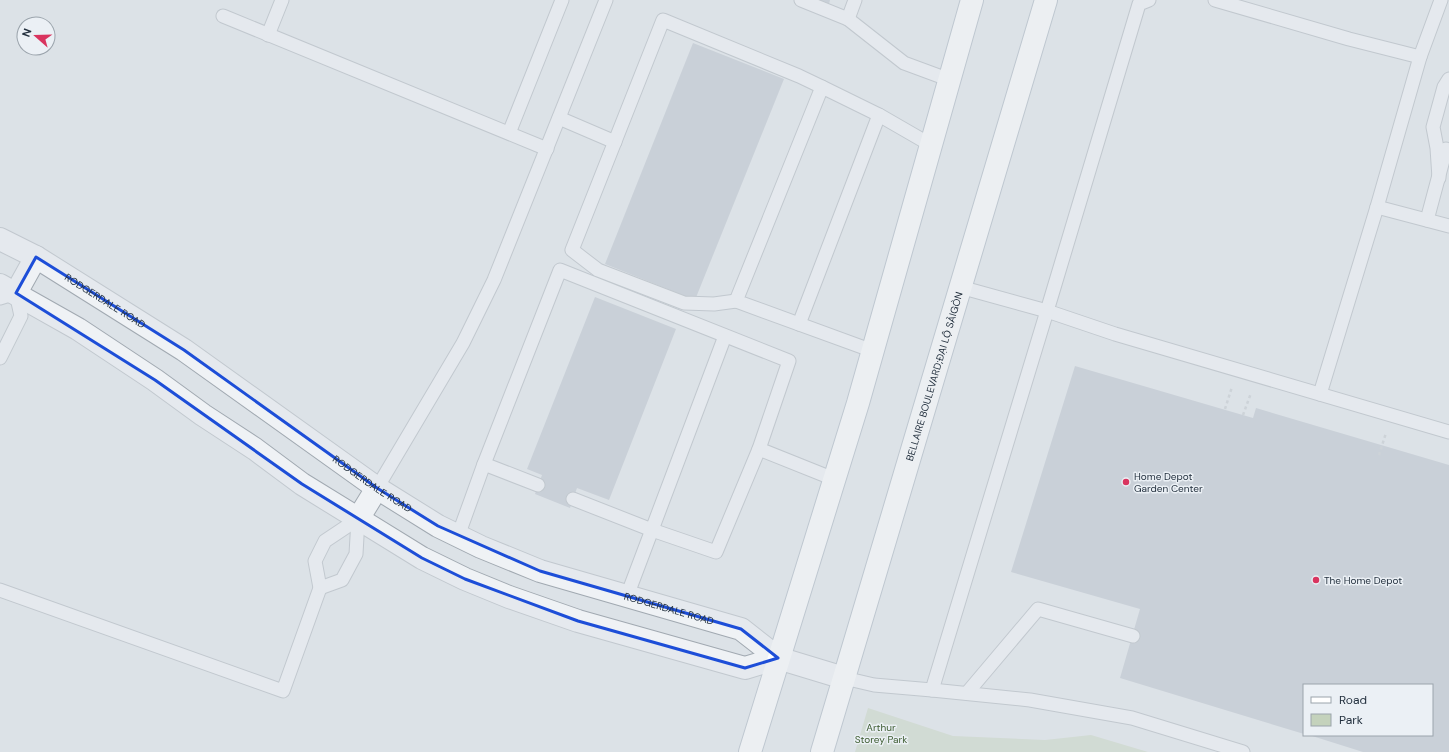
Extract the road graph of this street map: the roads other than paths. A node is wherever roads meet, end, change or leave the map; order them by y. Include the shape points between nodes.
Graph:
1 (282, 0) edge
2 (562, 0) edge
3 (606, 0) edge
4 (801, 0) edge
5 (854, 0) edge
6 (972, 0) edge
7 (1046, 0) edge
8 (1149, 0) edge
9 (1215, 0) edge
10 (1441, 0) edge
11 (223, 16) dead end
12 (848, 19) junction
13 (268, 35) junction
14 (1420, 57) junction
15 (1449, 79) edge
16 (950, 80) junction
17 (822, 87) junction
18 (879, 115) junction
19 (559, 118) junction
20 (509, 133) junction
21 (615, 142) junction
22 (931, 145) junction
23 (547, 149) junction
24 (1449, 150) edge
25 (1439, 178) junction
26 (1377, 207) junction
27 (1427, 220) junction
28 (1449, 226) edge
29 (0, 239) edge
30 (36, 257) junction
31 (960, 287) junction
32 (5, 292) edge
33 (736, 301) junction
34 (1047, 311) junction
35 (799, 324) junction
36 (725, 336) junction
37 (873, 351) junction
38 (0, 358) edge
39 (1320, 394) junction
40 (1449, 432) edge
41 (758, 449) junction
42 (484, 464) junction
43 (834, 479) junction
44 (538, 485) dead end
45 (377, 488) junction
46 (573, 499) dead end
47 (358, 519) junction
48 (652, 530) junction
49 (458, 536) junction
50 (320, 588) junction
51 (0, 590) edge
52 (627, 596) junction
53 (1133, 636) dead end
54 (778, 658) junction
55 (844, 678) junction
56 (932, 690) junction
57 (967, 693) junction
58 (750, 752) edge
59 (822, 752) edge
60 (1243, 752) edge

1 - 13 lane
2 - 20 lane
3 - 19 lane
4 - 12 lane
5 - 12 lane
6 - 16 main road
7 - 31 main road, BELLAIRE BOULEVARD;ĐẠI LỘ SÀIGÒN
8 - 34 lane via 1139,4
9 - 14 lane
10 - 14 lane
11 - 13 lane
12 - 16 lane via 904,63
13 - 20 lane
14 - 26 lane
15 - 25 lane via 1444,87 1433,127
16 - 22 main road
17 - 18 lane
17 - 21 lane via 663,20
17 - 33 lane
18 - 22 lane
18 - 35 lane
19 - 21 lane
19 - 23 lane
20 - 23 lane
21 - 33 lane via 572,250 598,270 684,303 714,304
22 - 37 main road
23 - 45 lane via 491,287 463,343
24 - 25 lane via 1446,149
25 - 27 lane
26 - 27 lane
26 - 39 lane
27 - 28 lane
29 - 30 street, RODGERDALE ROAD
30 - 32 street
30 - 45 street, RODGERDALE ROAD via 184,350
31 - 34 lane
31 - 55 main road, BELLAIRE BOULEVARD;ĐẠI LỘ SÀIGÒN
32 - 38 lane via 21,316
32 - 47 street via 78,329 255,449 302,484
33 - 35 lane
34 - 39 lane via 1115,334
34 - 56 lane
35 - 37 lane
36 - 41 lane via 789,361
36 - 42 lane via 560,270
36 - 48 lane
37 - 43 main road
39 - 40 lane
41 - 43 lane
41 - 48 lane via 716,552
42 - 44 lane
42 - 49 lane
43 - 54 main road
45 - 47 street
45 - 49 street, RODGERDALE ROAD
46 - 48 lane
47 - 50 lane via 356,554 342,580
47 - 50 lane via 325,541 315,561
47 - 54 street via 422,558 465,579 578,621 745,668
48 - 52 lane
49 - 52 street, RODGERDALE ROAD via 481,548 540,571
50 - 51 lane via 283,691
52 - 54 street, RODGERDALE ROAD via 741,629
53 - 57 lane via 1038,609
54 - 55 street, RODGERDALE ROAD
54 - 58 main road
55 - 56 lane via 874,685
55 - 59 main road, BELLAIRE BOULEVARD;ĐẠI LỘ SÀIGÒN
56 - 57 lane
57 - 60 lane via 1030,700 1132,718

